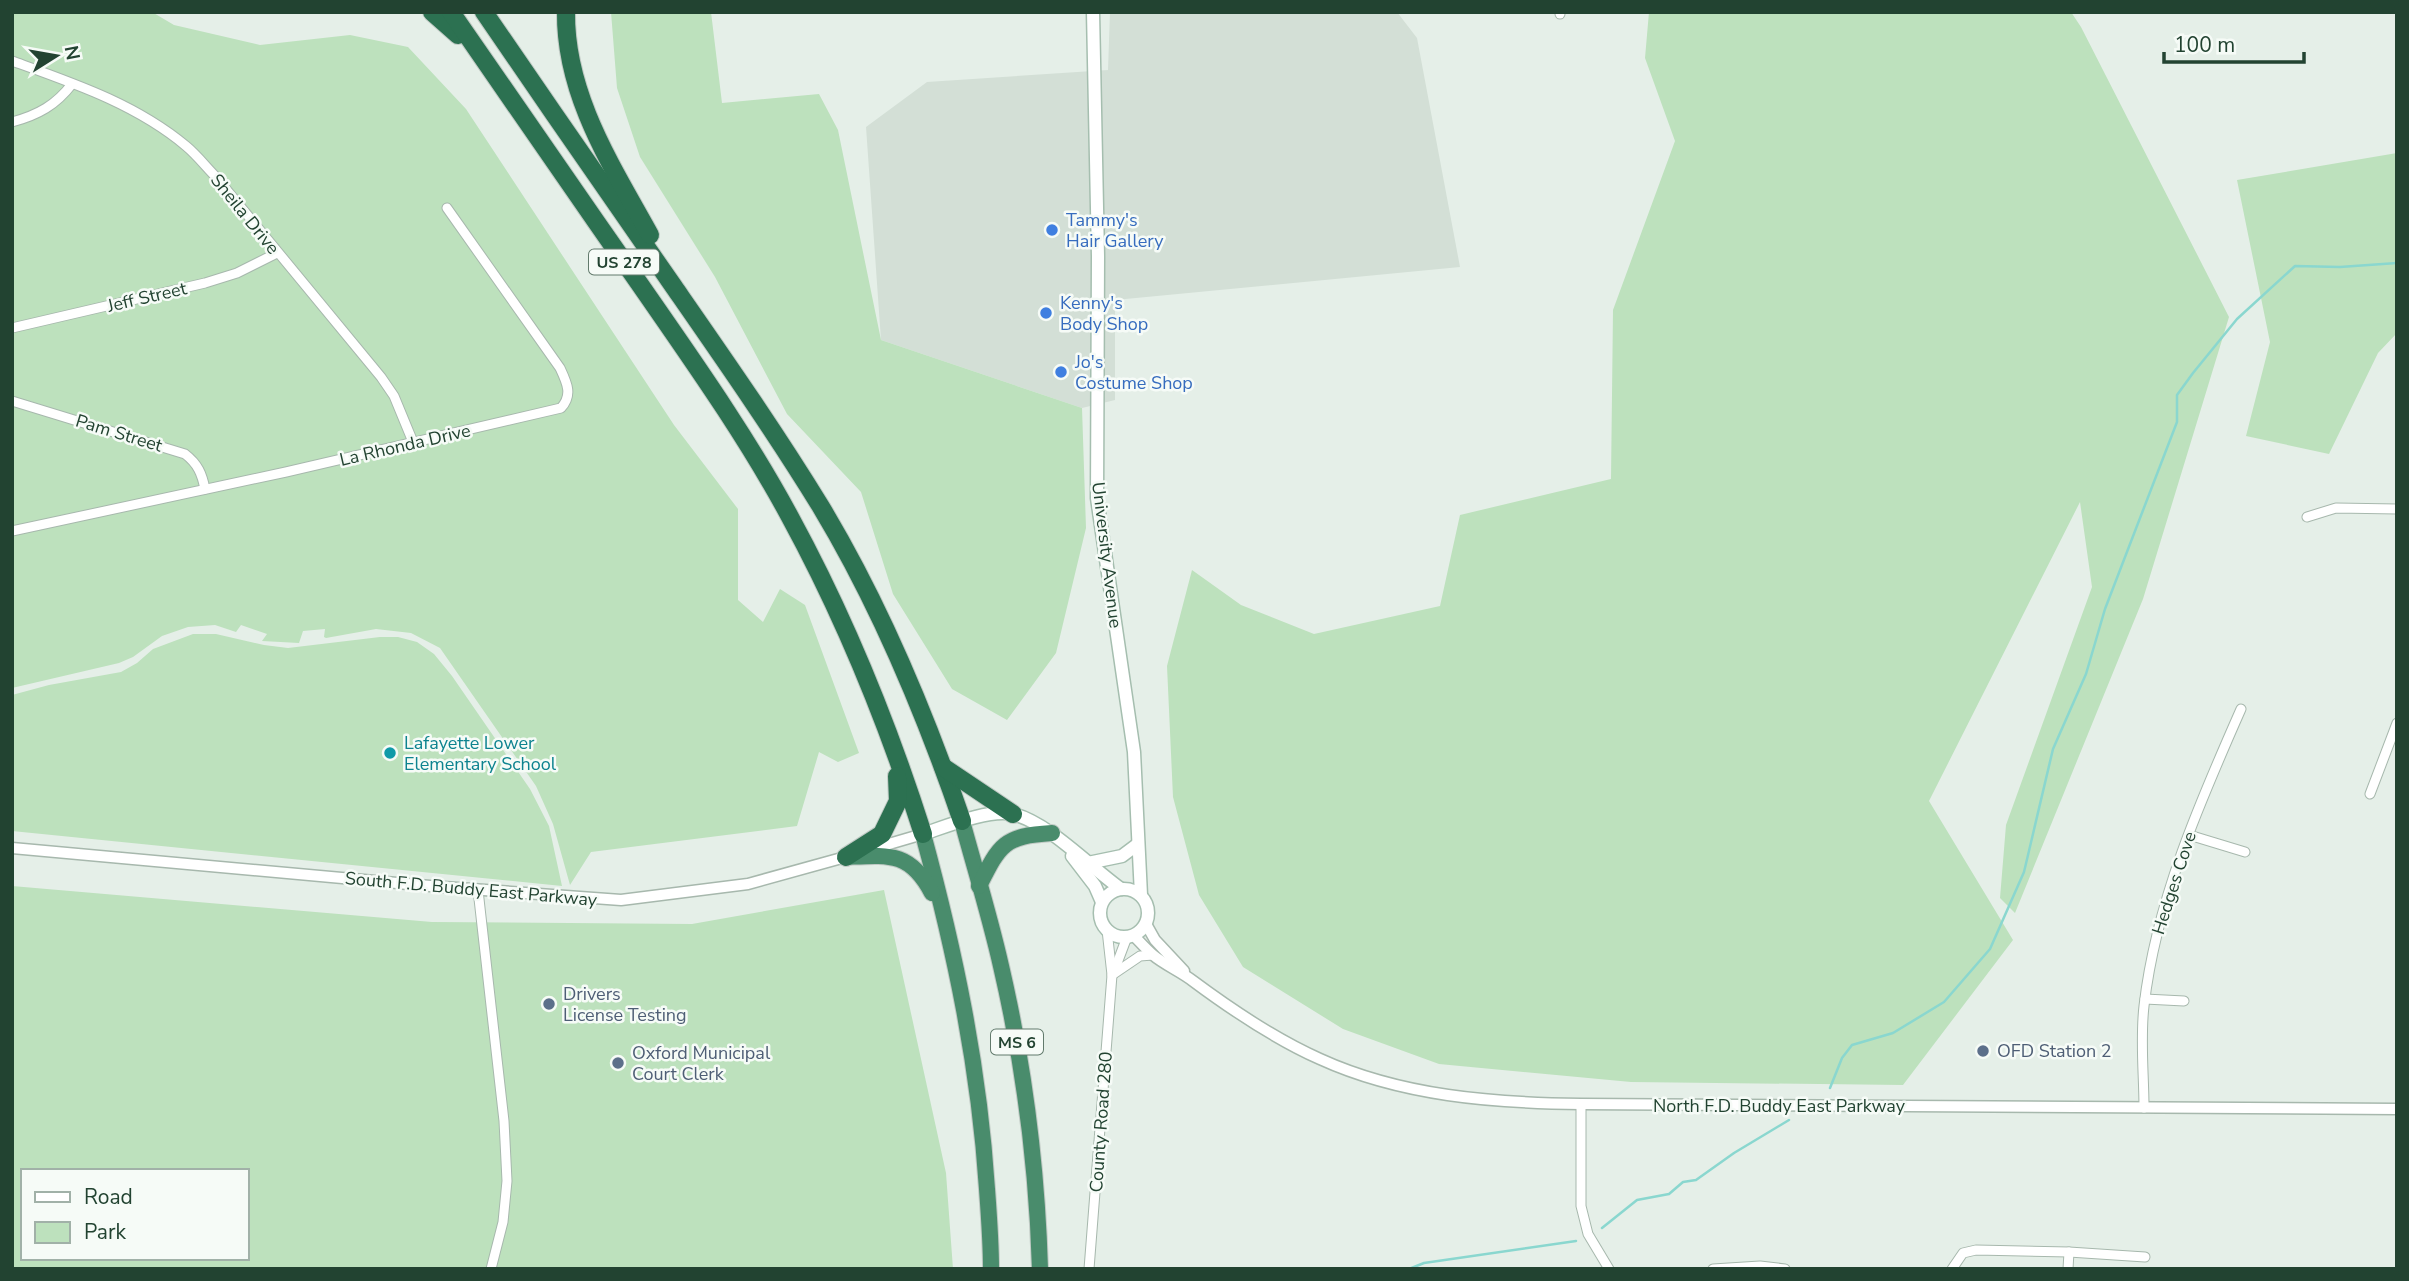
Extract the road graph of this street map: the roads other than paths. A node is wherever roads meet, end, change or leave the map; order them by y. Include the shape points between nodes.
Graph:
1 (432, 12) edge
2 (451, 12) edge
3 (484, 12) edge
4 (566, 12) edge
5 (1093, 12) edge
6 (480, 55) junction
7 (12, 61) edge
8 (72, 85) junction
9 (12, 122) edge
10 (446, 208) dead end
11 (277, 253) junction
12 (697, 321) junction
13 (12, 328) edge
14 (12, 401) edge
15 (413, 442) junction
16 (205, 489) junction
17 (2397, 508) edge
18 (2308, 517) dead end
19 (12, 531) edge
20 (2241, 709) dead end
21 (2397, 723) edge
22 (885, 725) junction
23 (943, 767) junction
24 (2370, 794) dead end
25 (1013, 814) junction
26 (962, 821) junction
27 (1052, 833) junction
28 (923, 834) junction
29 (2189, 835) junction
30 (1138, 844) junction
31 (12, 848) edge
32 (1068, 848) junction
33 (2245, 852) dead end
34 (846, 857) junction
35 (1088, 863) junction
36 (979, 886) junction
37 (1123, 889) junction
38 (478, 890) junction
39 (1141, 895) junction
40 (1102, 902) junction
41 (946, 922) junction
42 (1146, 925) junction
43 (1107, 930) junction
44 (1130, 937) junction
45 (1153, 955) junction
46 (1112, 975) junction
47 (1190, 978) junction
48 (2145, 999) junction
49 (2184, 1002) dead end
50 (1581, 1104) junction
51 (2144, 1108) junction
52 (2397, 1109) edge
53 (2068, 1252) junction
54 (2145, 1258) dead end
55 (491, 1269) edge
56 (991, 1269) edge
57 (1040, 1269) edge
58 (1089, 1269) edge
59 (1609, 1269) edge
60 (1713, 1269) edge
61 (1785, 1269) edge
62 (1952, 1269) edge
63 (2068, 1269) edge

1 - 6 highway
2 - 6 highway, US 278
3 - 12 highway, US 278
4 - 12 highway via 572,68 586,115
5 - 30 main road, University Avenue via 1097,498 1134,752
6 - 22 highway, US 278 via 742,436 830,595
7 - 8 street, Sheila Drive
8 - 9 street via 58,102
8 - 11 street, Sheila Drive via 103,95 187,147
10 - 15 street, La Rhonda Drive via 558,363 569,392 561,408
11 - 13 street, Jeff Street via 205,283
11 - 15 street, Sheila Drive via 381,377
12 - 23 highway, US 278 via 822,509 870,597
14 - 16 street, Pam Street via 185,454 202,474
15 - 16 street, La Rhonda Drive
16 - 19 street, La Rhonda Drive
17 - 18 street via 2336,508
20 - 29 street, Hedges Cove
21 - 24 street
22 - 28 highway, US 278
22 - 34 highway via 899,785 898,801 882,834
23 - 25 highway
23 - 26 highway, US 278
25 - 26 main road
25 - 27 main road
26 - 28 main road
26 - 36 highway, MS 6
27 - 32 main road
27 - 36 highway via 1027,835 1002,846
28 - 34 street, South F.D. Buddy East Parkway
28 - 41 highway, MS 6
29 - 33 street
29 - 48 street, Hedges Cove via 2162,910
30 - 35 main road via 1122,856
30 - 37 main road, University Avenue
30 - 39 main road, University Avenue
31 - 38 street, South F.D. Buddy East Parkway
32 - 35 main road
32 - 40 main road
34 - 38 street, South F.D. Buddy East Parkway via 748,884 621,900
34 - 41 highway via 889,855 909,862 924,877
35 - 37 main road
36 - 57 highway, MS 6 via 1001,964 1023,1074
37 - 39 main road
37 - 40 main road
38 - 55 street via 504,1121 503,1222
39 - 42 main road via 1148,909
40 - 43 main road via 1100,917
41 - 56 highway, MS 6 via 970,1032 984,1146
42 - 44 main road
42 - 47 street
43 - 44 main road
43 - 46 street
44 - 45 street
44 - 46 street
45 - 46 street via 1140,956
45 - 47 street
46 - 58 street, County Road 280
47 - 50 street, North F.D. Buddy East Parkway via 1280,1038 1366,1077 1477,1100
48 - 49 street
48 - 51 street, Hedges Cove
50 - 51 street, North F.D. Buddy East Parkway
50 - 59 street via 1581,1206 1588,1234
51 - 52 street, North F.D. Buddy East Parkway
53 - 54 street
53 - 62 street via 1976,1250 1963,1253
53 - 63 street
60 - 61 street

